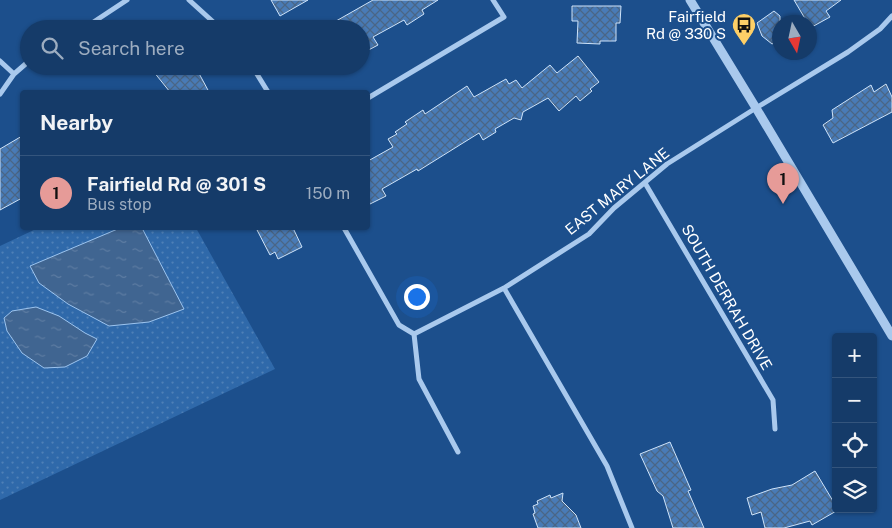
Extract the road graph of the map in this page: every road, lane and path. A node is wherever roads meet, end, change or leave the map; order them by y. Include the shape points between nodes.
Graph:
1 (127, 0) edge
2 (189, 0) edge
3 (493, 0) edge
4 (690, 0) edge
5 (892, 16) edge
6 (97, 20) edge
7 (211, 20) edge
8 (0, 61) edge
9 (20, 69) edge
10 (14, 74) junction
11 (258, 75) edge
12 (267, 90) edge
13 (0, 94) edge
14 (370, 97) edge
15 (756, 108) junction
16 (645, 183) junction
17 (345, 230) edge
18 (504, 288) junction
19 (414, 334) junction
20 (892, 336) edge
21 (775, 428) dead end
22 (458, 452) dead end
23 (632, 528) edge

1 - 6 street
2 - 7 street
3 - 14 street via 504,17
4 - 15 street
5 - 15 street, EAST MARY LANE via 848,52
8 - 10 street
9 - 10 street
10 - 13 street
11 - 12 street
15 - 16 street, EAST MARY LANE via 667,164
15 - 20 street
16 - 18 street, EAST MARY LANE via 589,234
16 - 21 street, SOUTH DERRAH DRIVE via 773,400
17 - 19 street via 399,325
18 - 19 street, EAST MARY LANE
18 - 23 street via 607,466
19 - 22 street via 419,379

